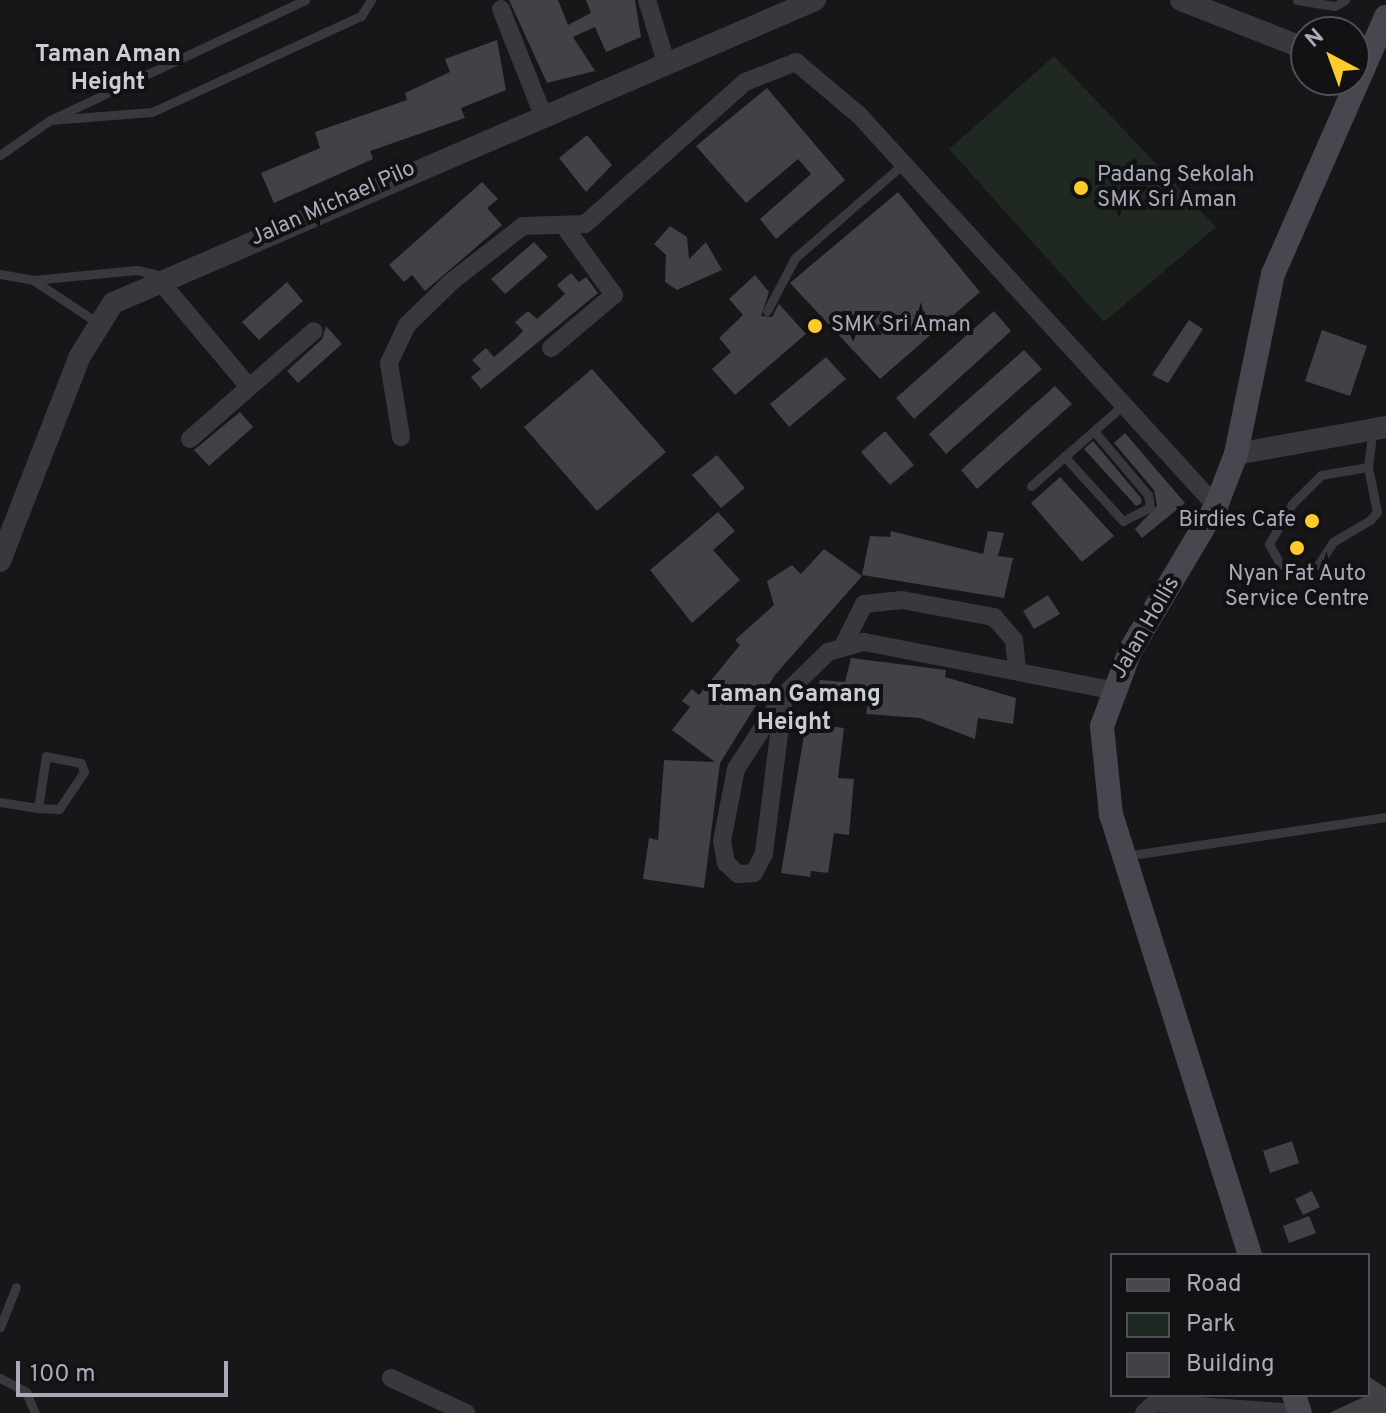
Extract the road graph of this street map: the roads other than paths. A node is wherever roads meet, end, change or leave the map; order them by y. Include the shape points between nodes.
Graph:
1 (305, 0) edge
2 (371, 0) edge
3 (647, 0) edge
4 (815, 0) edge
5 (1181, 0) edge
6 (1297, 0) edge
7 (1345, 0) edge
8 (501, 9) dead end
9 (1386, 17) edge
10 (1290, 43) edge
11 (1370, 48) edge
12 (666, 62) junction
13 (1348, 96) edge
14 (543, 115) junction
15 (50, 120) junction
16 (0, 155) edge
17 (903, 164) junction
18 (564, 226) junction
19 (0, 274) edge
20 (162, 278) junction
21 (33, 280) junction
22 (767, 311) dead end
23 (98, 323) junction
24 (314, 331) dead end
25 (551, 348) dead end
26 (249, 387) junction
27 (1122, 406) junction
28 (1379, 428) edge
29 (1094, 431) junction
30 (401, 437) dead end
31 (190, 439) dead end
32 (1236, 454) junction
33 (1064, 456) junction
34 (1368, 467) junction
35 (1031, 486) dead end
36 (1216, 506) junction
37 (0, 561) edge
38 (843, 646) junction
39 (1017, 669) junction
40 (1110, 690) junction
41 (784, 695) junction
42 (0, 802) edge
43 (38, 808) junction
44 (1386, 817) edge
45 (1125, 856) junction
46 (1249, 1253) edge
47 (16, 1287) dead end
48 (0, 1327) edge
49 (0, 1378) edge
50 (391, 1378) dead end
51 (35, 1413) edge
52 (466, 1413) edge
53 (1144, 1413) edge
54 (1299, 1413) edge

1 - 15 lane
2 - 15 lane via 361,16 152,112
3 - 12 street
4 - 12 street, Jalan Michael Pilo
5 - 10 street
6 - 7 lane via 1335,6
8 - 14 street
9 - 11 main road, Jalan Hollis
12 - 14 street, Jalan Michael Pilo
13 - 32 main road, Jalan Hollis via 1273,274
14 - 20 street, Jalan Michael Pilo
15 - 16 lane
17 - 18 street via 823,78 796,62 780,64 745,82 594,217
17 - 22 lane via 795,258
17 - 27 street
18 - 25 street via 614,295
18 - 30 street via 533,223 514,231 407,325 389,363
19 - 21 lane
20 - 21 lane via 137,270
20 - 23 street, Jalan Michael Pilo via 113,303
20 - 26 street
21 - 23 lane
23 - 37 street, Jalan Michael Pilo
24 - 26 street
26 - 31 street
27 - 29 lane
27 - 36 street
28 - 32 street
28 - 34 lane
29 - 33 lane
29 - 33 lane via 1148,495 1150,507 1123,521
32 - 36 main road, Jalan Hollis
33 - 35 lane
34 - 34 lane via 1377,512 1370,520 1333,542 1312,574 1280,564 1269,544 1302,490 1321,475
36 - 40 main road, Jalan Hollis
38 - 39 street via 864,642
38 - 39 street via 864,604 902,600 994,617 1014,640
38 - 41 street
39 - 40 street
40 - 45 main road, Jalan Hollis via 1102,763
41 - 41 street via 745,750 729,791 723,854 738,874 754,873 764,854
42 - 43 lane
43 - 43 lane via 46,756 81,763 84,772 64,806
44 - 45 lane
45 - 46 main road, Jalan Hollis
47 - 48 lane
49 - 51 lane via 26,1392
50 - 52 street
53 - 54 street via 1155,1403

